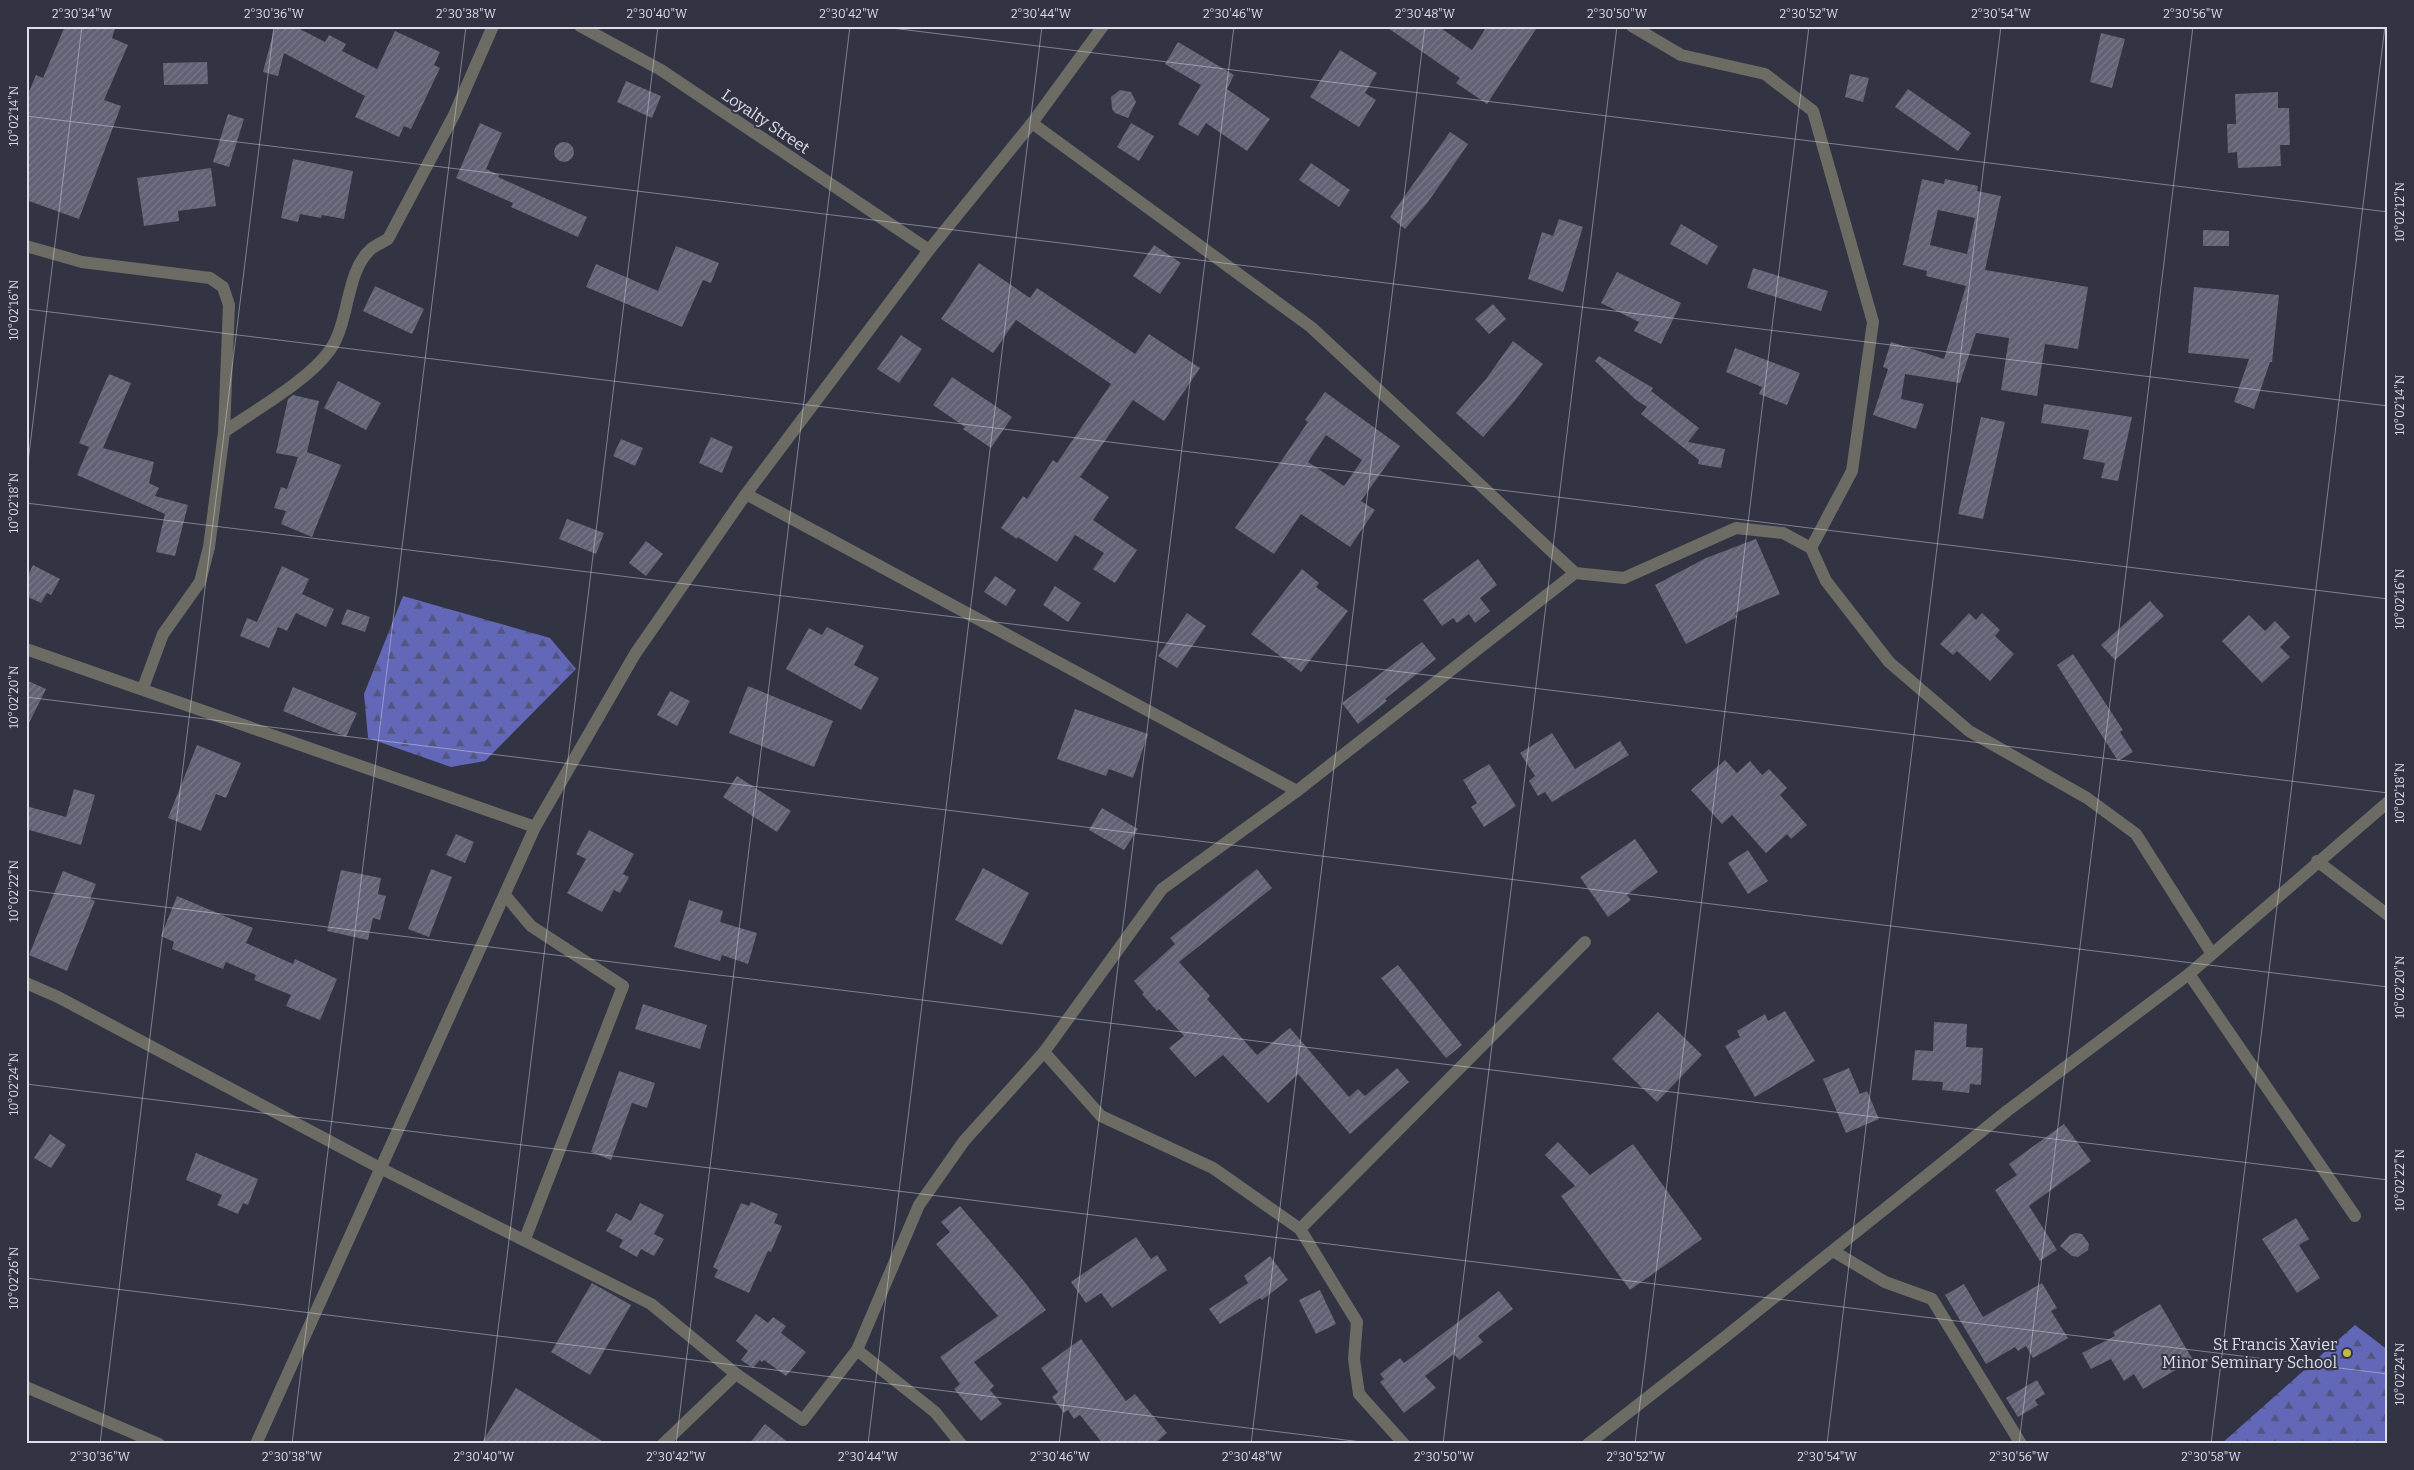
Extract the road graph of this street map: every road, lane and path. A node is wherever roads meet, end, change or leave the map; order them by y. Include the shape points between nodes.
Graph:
1 (493, 26) edge
2 (580, 26) edge
3 (1103, 26) edge
4 (1632, 26) edge
5 (1032, 123) junction
6 (26, 246) edge
7 (929, 250) junction
8 (224, 432) junction
9 (746, 494) junction
10 (1811, 548) junction
11 (1575, 573) junction
12 (26, 649) edge
13 (143, 688) junction
14 (1297, 791) junction
15 (2388, 802) edge
16 (535, 827) junction
17 (2317, 861) junction
18 (505, 895) junction
19 (2388, 915) edge
20 (1585, 942) dead end
21 (2212, 954) junction
22 (2189, 974) junction
23 (26, 983) edge
24 (1044, 1052) junction
25 (382, 1168) junction
26 (2355, 1216) dead end
27 (1300, 1229) junction
28 (525, 1240) junction
29 (1833, 1251) junction
30 (857, 1350) junction
31 (736, 1374) junction
32 (26, 1387) edge
33 (158, 1444) edge
34 (256, 1444) edge
35 (663, 1444) edge
36 (961, 1444) edge
37 (1404, 1444) edge
38 (1588, 1444) edge
39 (2021, 1444) edge

1 - 8 street via 454,115 388,239 371,249 358,267 342,326 330,350 312,370
2 - 7 street, Loyalty Street via 661,70
3 - 5 street
4 - 10 street via 1681,54 1765,74 1813,111 1873,322 1852,471
5 - 7 street
5 - 11 street via 1311,327
6 - 8 street via 82,262 210,278 223,287 229,305
7 - 9 street
8 - 13 street via 209,547 200,582 162,634
9 - 14 street
9 - 16 street via 635,654
10 - 11 street via 1783,533 1736,528 1624,578
10 - 21 street via 1826,581 1890,662 1969,731 2087,798 2136,834
11 - 14 street
12 - 13 street
13 - 16 street
14 - 24 street via 1162,888
15 - 17 street
16 - 18 street
17 - 19 street
17 - 21 street
18 - 25 street
18 - 28 street via 531,926 624,986
20 - 27 street
21 - 22 street
22 - 26 street
22 - 29 street via 2007,1111
23 - 25 street
24 - 27 street via 1101,1116 1213,1168
24 - 30 street via 964,1141 919,1205
25 - 28 street
25 - 34 street
27 - 37 street via 1358,1322 1354,1359 1359,1394
28 - 31 street via 651,1304
29 - 38 street
29 - 39 street via 1885,1282 1932,1299
30 - 31 street via 803,1420
30 - 36 street via 934,1412
31 - 35 street
32 - 33 street

